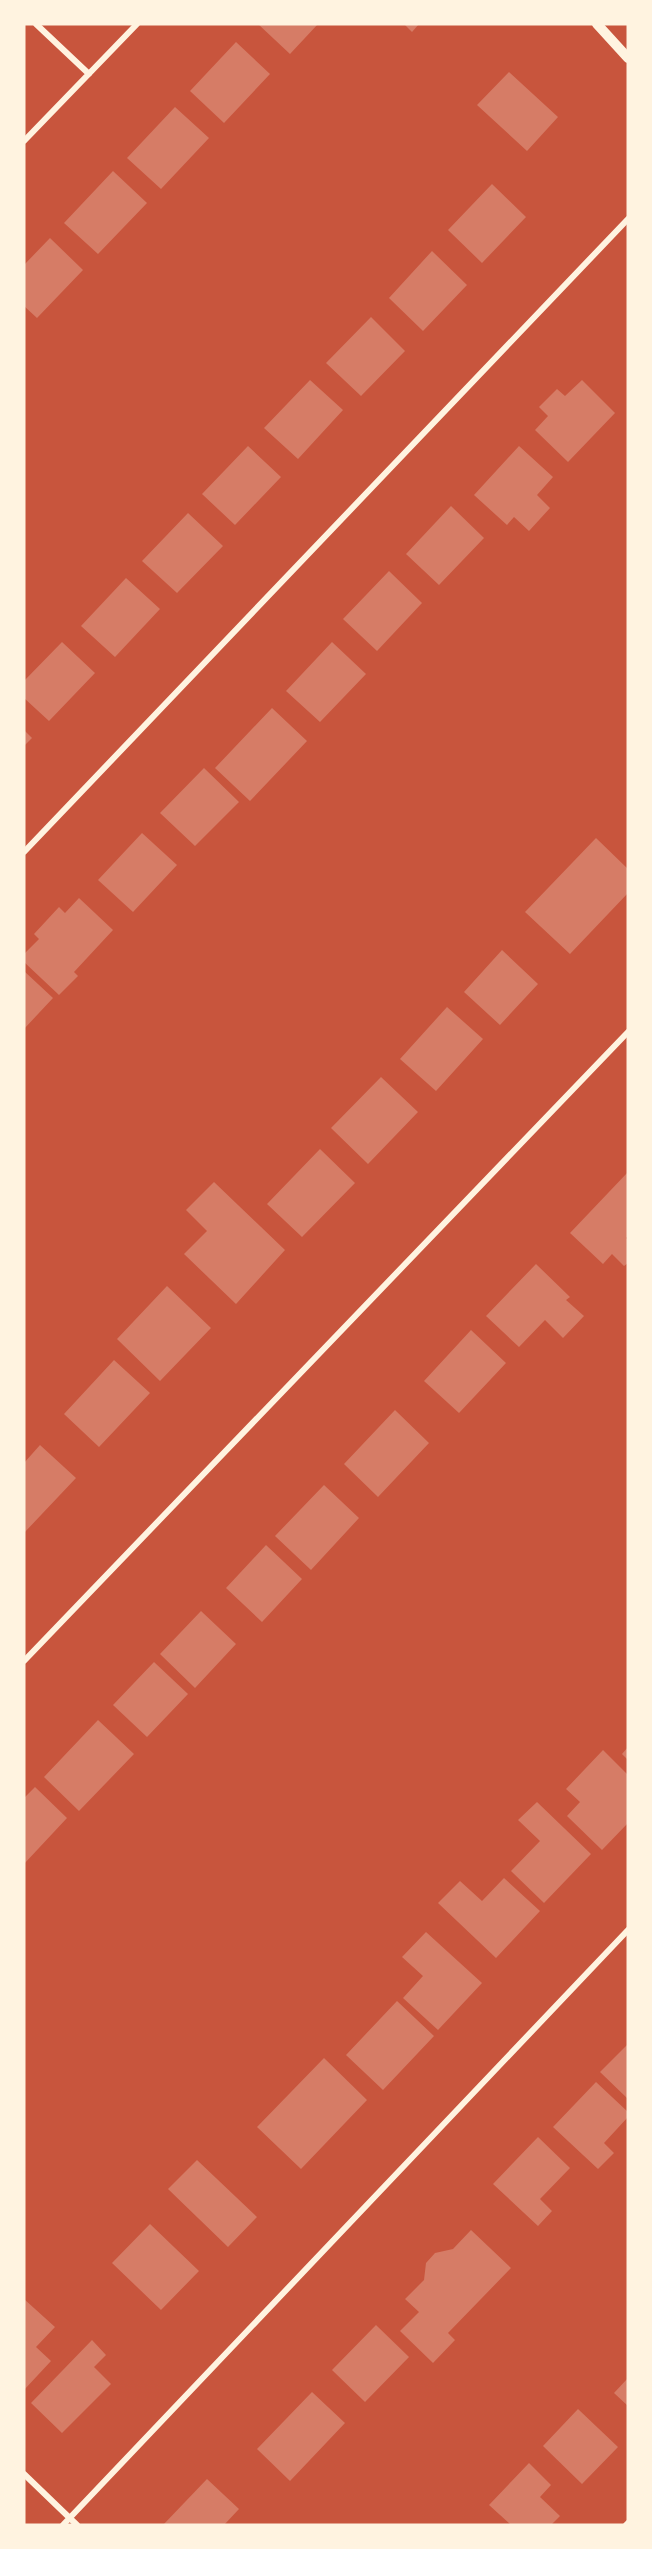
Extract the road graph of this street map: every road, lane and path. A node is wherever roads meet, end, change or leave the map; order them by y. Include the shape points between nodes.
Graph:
1 (36, 24) edge
2 (137, 24) edge
3 (597, 24) edge
4 (628, 58) edge
5 (89, 74) junction
6 (24, 141) edge
7 (628, 219) edge
8 (24, 852) edge
9 (628, 1032) edge
10 (24, 1661) edge
11 (628, 1930) edge
12 (24, 2474) edge
13 (70, 2518) junction
14 (63, 2525) edge
15 (77, 2525) edge

1 - 5 street
2 - 5 street
3 - 4 street
5 - 6 street
7 - 8 street
9 - 10 street
11 - 13 street
12 - 13 street
13 - 14 street
13 - 15 street

